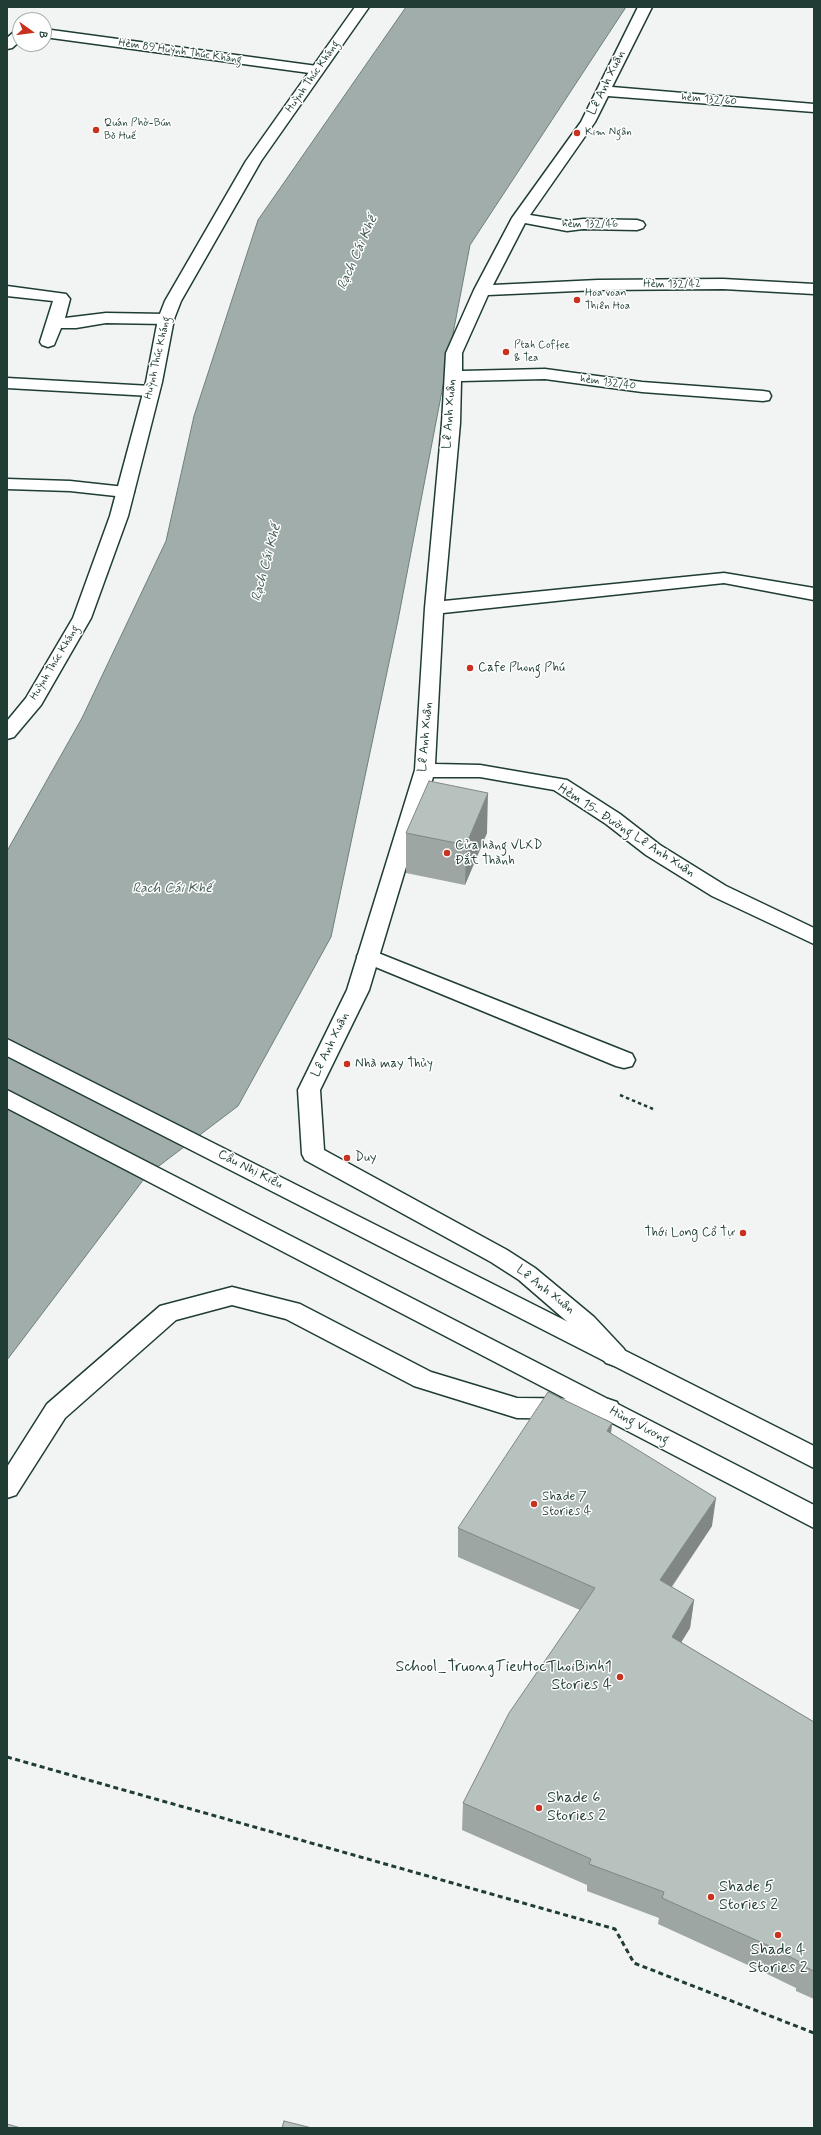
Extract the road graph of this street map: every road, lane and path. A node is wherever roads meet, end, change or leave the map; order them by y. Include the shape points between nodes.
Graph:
1 (362, 7) edge
2 (645, 7) edge
3 (52, 34) edge
4 (317, 70) junction
5 (604, 91) junction
6 (814, 108) edge
7 (520, 218) junction
8 (637, 225) dead end
9 (814, 289) edge
10 (482, 290) junction
11 (7, 291) edge
12 (166, 319) junction
13 (55, 323) junction
14 (48, 342) dead end
15 (453, 376) junction
16 (7, 383) edge
17 (151, 391) junction
18 (763, 396) dead end
19 (7, 484) edge
20 (125, 492) junction
21 (814, 594) edge
22 (434, 608) junction
23 (7, 733) edge
24 (426, 770) junction
25 (814, 937) edge
26 (368, 956) junction
27 (7, 1047) edge
28 (624, 1060) dead end
29 (7, 1098) edge
30 (615, 1356) junction
31 (608, 1409) junction
32 (813, 1454) edge
33 (7, 1488) edge
34 (814, 1517) edge
35 (7, 1757) edge
36 (814, 2033) edge

1 - 4 main road, Huỳnh Thúc Kháng
2 - 5 main road, Lê Anh Xuân
3 - 4 main road, Hẻm 89 Huỳnh Thúc Kháng
4 - 12 main road, Huỳnh Thúc Kháng via 254,161 173,301
5 - 6 main road, hẻm 132/60
5 - 7 main road, Lê Anh Xuân via 588,122
7 - 8 main road, hẻm 132/46 via 567,226
7 - 10 main road, Lê Anh Xuân
9 - 10 main road, Hẻm 132/42 via 723,284 598,285
10 - 15 main road, Lê Anh Xuân via 454,354
11 - 13 main road via 60,297 62,299
12 - 13 main road via 106,318 76,323
12 - 17 main road, Huỳnh Thúc Kháng
13 - 14 main road
15 - 18 main road, hẻm 132/40 via 545,374 642,387
15 - 22 main road, Lê Anh Xuân
16 - 17 main road
17 - 20 main road, Huỳnh Thúc Kháng
19 - 20 main road via 70,486
20 - 23 main road, Huỳnh Thúc Kháng via 119,516 82,618 34,701
21 - 22 main road via 724,578
22 - 24 main road, Lê Anh Xuân
24 - 25 main road, Hẻm 15- Đường Lê Anh Xuân via 480,771 560,785 613,819 653,850 719,891
24 - 26 main road, Lê Anh Xuân
26 - 28 main road
26 - 30 main road, Lê Anh Xuân via 358,990 309,1090 313,1154 499,1256 527,1274 586,1324
27 - 30 main road, Cầu Nhị Kiều
29 - 31 main road, Hùng Vương
30 - 32 main road
31 - 33 main road via 517,1408 423,1379 292,1311 232,1296 168,1313 56,1410
31 - 34 main road, Hùng Vương
35 - 36 path via 615,1929 634,1963

